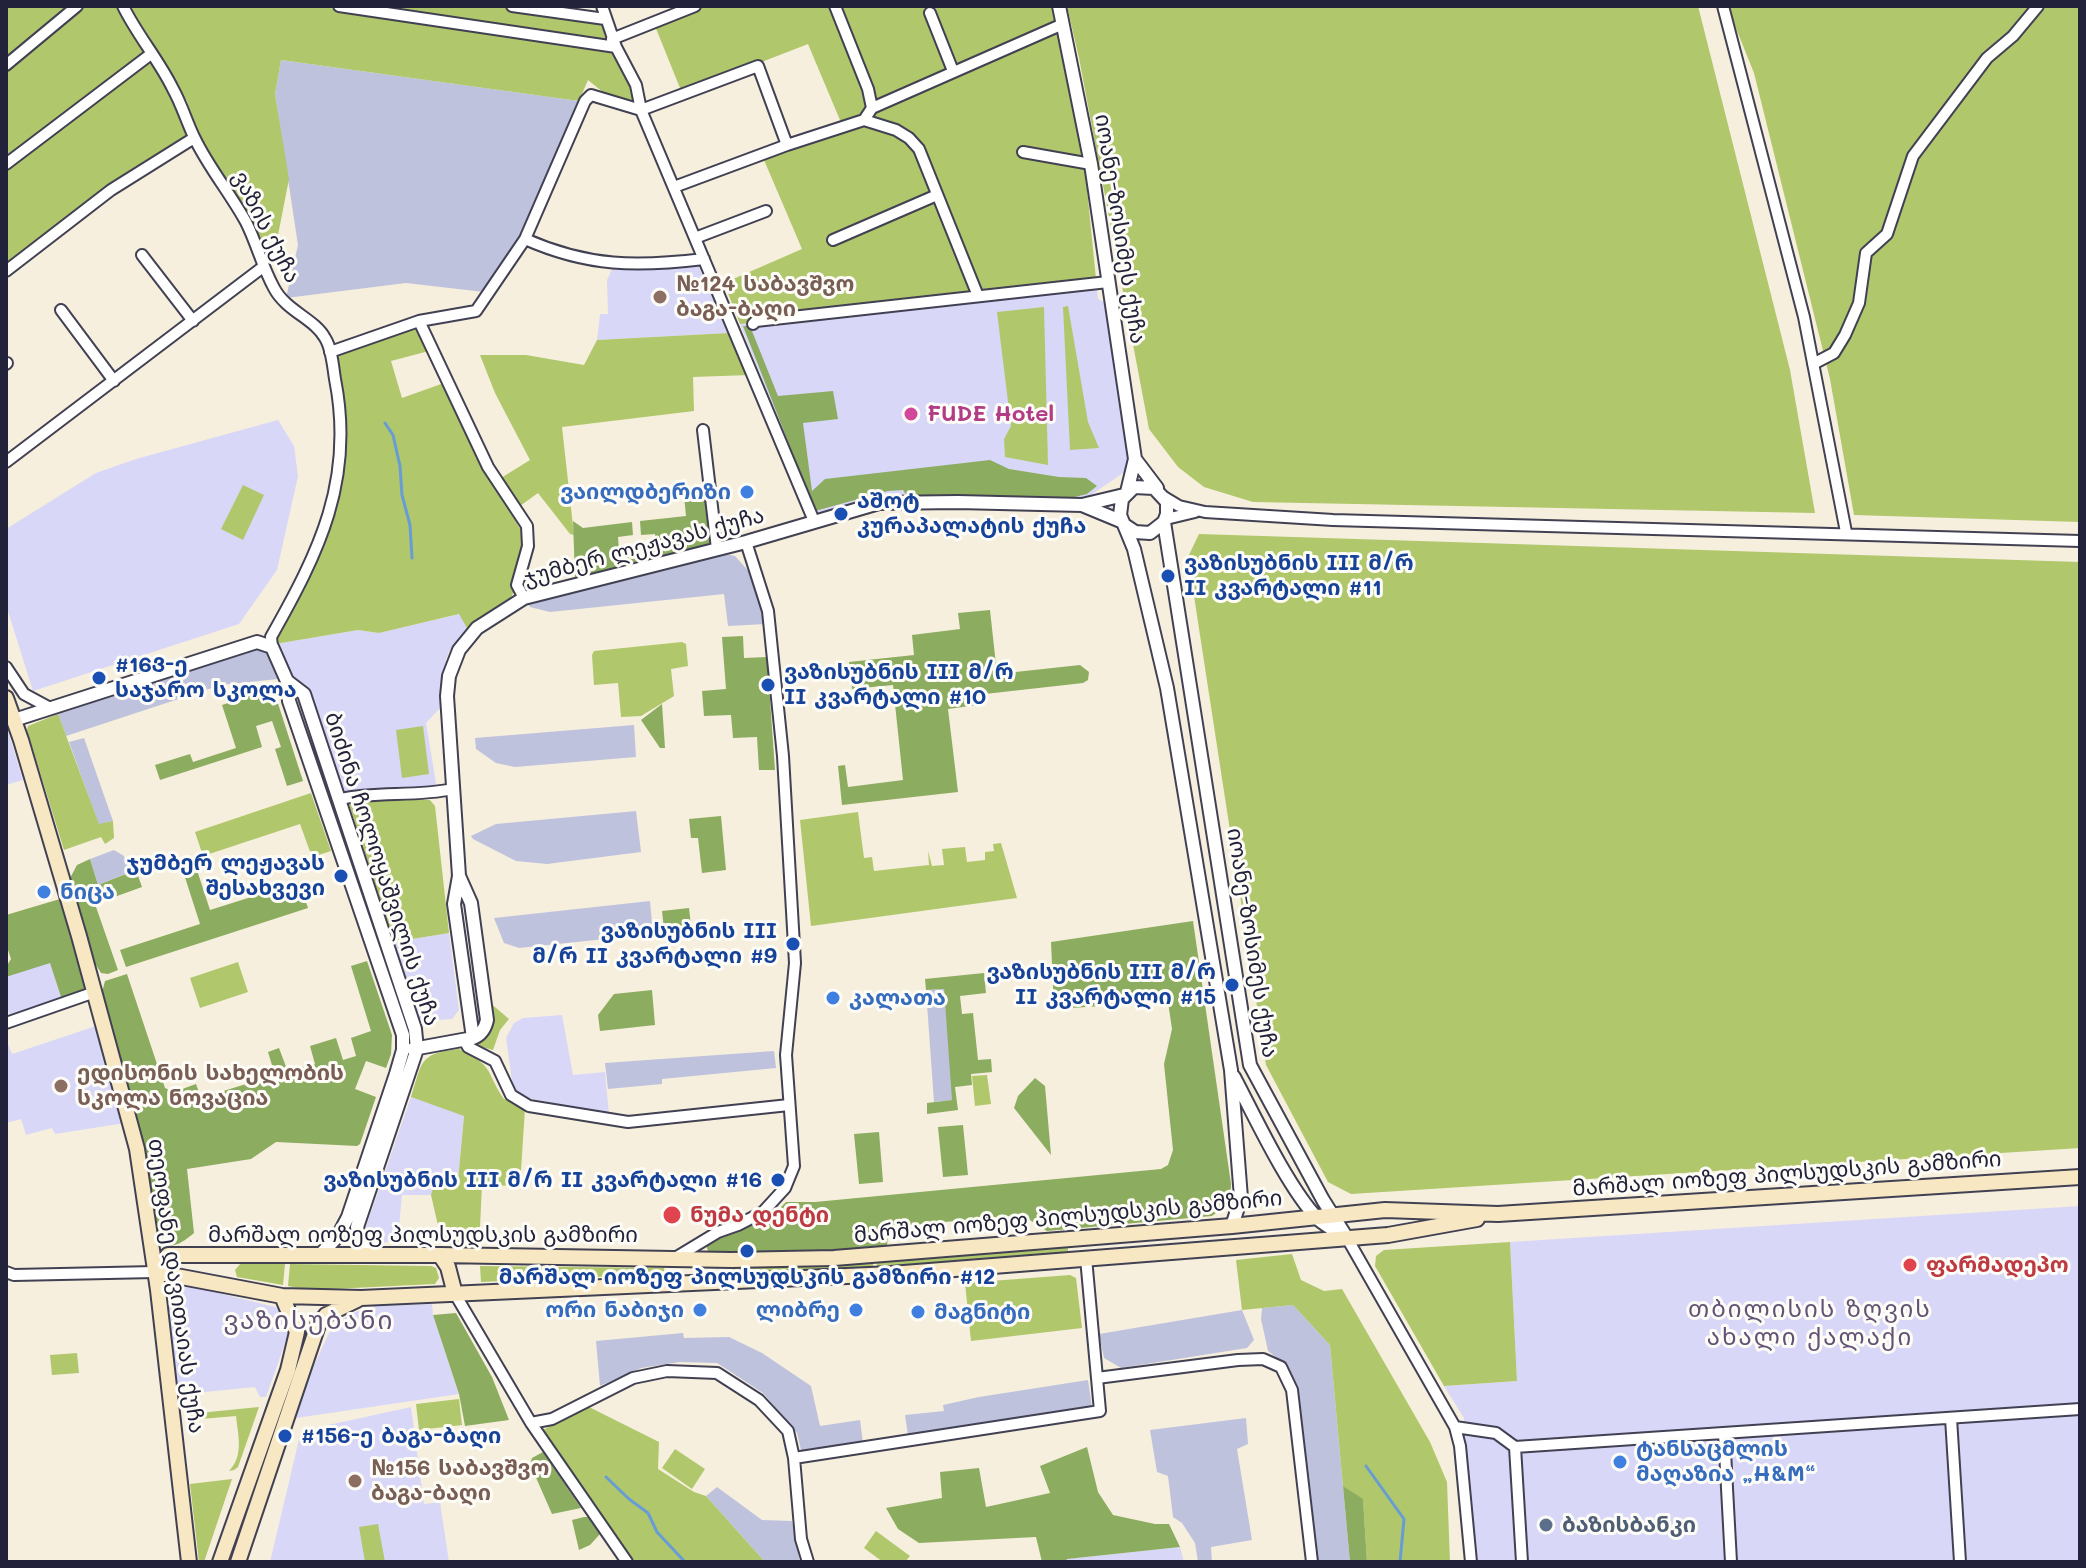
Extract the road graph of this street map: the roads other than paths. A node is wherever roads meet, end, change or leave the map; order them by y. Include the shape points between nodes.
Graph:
1 (77, 6) edge
2 (123, 6) edge
3 (339, 6) edge
4 (512, 6) edge
5 (602, 6) edge
6 (695, 6) edge
7 (835, 6) edge
8 (1059, 6) edge
9 (1723, 6) edge
10 (2038, 6) edge
11 (930, 13) dead end
12 (605, 19) junction
13 (1063, 24) junction
14 (614, 43) junction
15 (151, 54) junction
16 (6, 65) edge
17 (953, 71) junction
18 (872, 108) junction
19 (641, 110) junction
20 (864, 120) junction
21 (194, 138) junction
22 (787, 145) junction
23 (1023, 152) dead end
24 (6, 164) edge
25 (1091, 164) junction
26 (674, 187) junction
27 (937, 195) junction
28 (766, 211) dead end
29 (695, 238) junction
30 (525, 239) junction
31 (833, 240) dead end
32 (142, 255) dead end
33 (704, 259) junction
34 (263, 267) junction
35 (6, 271) edge
36 (1108, 282) junction
37 (978, 296) junction
38 (61, 310) dead end
39 (193, 321) junction
40 (419, 321) junction
41 (753, 324) dead end
42 (330, 352) junction
43 (1813, 364) junction
44 (114, 381) junction
45 (703, 430) dead end
46 (1135, 459) junction
47 (6, 462) edge
48 (1126, 493) junction
49 (1162, 494) junction
50 (1082, 505) junction
51 (1205, 512) junction
52 (1165, 520) junction
53 (814, 521) junction
54 (1125, 524) junction
55 (1846, 532) junction
56 (2080, 541) edge
57 (746, 542) junction
58 (717, 549) junction
59 (524, 598) junction
60 (272, 647) junction
61 (6, 667) edge
62 (287, 681) junction
63 (6, 698) edge
64 (50, 708) junction
65 (14, 720) junction
66 (453, 789) junction
67 (341, 804) junction
68 (328, 815) junction
69 (364, 876) junction
70 (350, 880) junction
71 (386, 942) junction
72 (373, 947) junction
73 (95, 992) junction
74 (6, 1023) edge
75 (468, 1039) junction
76 (417, 1049) junction
77 (403, 1050) junction
78 (1248, 1052) junction
79 (1228, 1055) junction
80 (1231, 1070) junction
81 (789, 1105) junction
82 (2080, 1177) edge
83 (1498, 1214) junction
84 (1334, 1217) junction
85 (1318, 1218) junction
86 (1232, 1226) junction
87 (1085, 1238) junction
88 (1347, 1238) junction
89 (252, 1255) junction
90 (320, 1255) junction
91 (373, 1255) junction
92 (440, 1255) junction
93 (674, 1258) junction
94 (1086, 1258) junction
95 (6, 1272) edge
96 (155, 1272) junction
97 (674, 1284) junction
98 (235, 1286) junction
99 (455, 1294) junction
100 (282, 1296) junction
101 (361, 1298) junction
102 (1097, 1378) junction
103 (2080, 1409) edge
104 (1951, 1418) junction
105 (531, 1423) junction
106 (1455, 1427) junction
107 (1724, 1433) junction
108 (1515, 1447) junction
109 (794, 1458) junction
110 (189, 1562) edge
111 (220, 1562) edge
112 (238, 1562) edge
113 (627, 1562) edge
114 (808, 1562) edge
115 (1312, 1562) edge
116 (1471, 1562) edge
117 (1522, 1562) edge
118 (1731, 1562) edge
119 (1960, 1562) edge

1 - 16 street
2 - 15 street, ვაზის ქუჩა
3 - 14 street
4 - 12 street
5 - 12 street
6 - 14 street
7 - 18 street
8 - 13 street, იოანე-ზოსიმეს ქუჩა
9 - 43 street
10 - 43 street via 1987,58 1913,156 1887,234 1866,253 1859,303 1845,335 1834,353
11 - 17 street
12 - 14 street
13 - 17 street
13 - 25 street, იოანე-ზოსიმეს ქუჩა
14 - 19 street via 636,85
15 - 21 street, ვაზის ქუჩა via 173,87
15 - 24 street
17 - 18 street
18 - 20 street
19 - 22 street via 758,66
19 - 26 street
19 - 30 street via 591,95 585,101
20 - 22 street
20 - 27 street via 909,138 919,149
21 - 34 street, ვაზის ქუჩა via 245,220
21 - 35 street via 111,190
22 - 26 street
23 - 25 street
25 - 36 street, იოანე-ზოსიმეს ქუჩა
26 - 29 street
27 - 31 street
27 - 37 street
28 - 29 street
29 - 33 street
30 - 33 street via 615,265
30 - 40 street via 476,311
32 - 39 street
33 - 53 street
34 - 39 street
34 - 42 street, ვაზის ქუჩა via 278,296 325,338
36 - 37 street
36 - 46 street, იოანე-ზოსიმეს ქუჩა
37 - 41 street
38 - 44 street
39 - 44 street
40 - 42 street
40 - 59 street via 488,467 527,526 528,546 517,585
42 - 60 street, ვაზის ქუჩა via 341,436 336,485 325,532 271,637
43 - 55 street
44 - 47 street
45 - 58 street
46 - 48 street, იოანე-ზოსიმეს ქუჩა
46 - 49 street, იოანე-ზოსიმეს ქუჩა
48 - 49 street via 1141,486
48 - 50 street, ჯუმბერ ლეჟავას ქუჩა
48 - 54 street via 1119,511
49 - 51 street via 1179,506
49 - 52 street via 1168,508
50 - 53 street, ჯუმბერ ლეჟავას ქუჩა via 879,503
50 - 54 street, ჯუმბერ ლეჟავას ქუჩა
51 - 52 street
51 - 55 street via 1333,520
52 - 54 street via 1150,533 1135,532
52 - 78 street, იოანე-ზოსიმეს ქუჩა
53 - 57 street, ჯუმბერ ლეჟავას ქუჩა
54 - 79 street, იოანე-ზოსიმეს ქუჩა via 1167,688
55 - 56 street
57 - 58 street, ჯუმბერ ლეჟავას ქუჩა
57 - 81 street via 768,611 784,768 795,963 786,1055
58 - 59 street, ჯუმბერ ლეჟავას ქუჩა
59 - 66 street, ჯუმბერ ლეჟავას ქუჩა via 477,628 454,660 447,696
60 - 62 street, ბიძინა ჩოლოყაშვილის ქუჩა
60 - 64 street via 257,642
61 - 64 street via 24,694
62 - 67 street, ბიძინა ჩოლოყაშვილის ქუჩა via 304,694
62 - 68 street, ბიძინა ჩოლოყაშვილის ქუჩა
63 - 65 main road, თეოფანე დავითაიას ქუჩა
64 - 65 street
65 - 73 main road, თეოფანე დავითაიას ქუჩა
66 - 67 street via 356,795
66 - 75 street, ჯუმბერ ლეჟავას ქუჩა via 459,876 454,904
67 - 68 street
67 - 69 street, ბიძინა ჩოლოყაშვილის ქუჩა
68 - 70 street, ბიძინა ჩოლოყაშვილის ქუჩა
69 - 70 street
69 - 71 street, ბიძინა ჩოლოყაშვილის ქუჩა
70 - 72 street, ბიძინა ჩოლოყაშვილის ქუჩა
71 - 72 street
71 - 76 street, ბიძინა ჩოლოყაშვილის ქუჩა
72 - 77 street, ბიძინა ჩოლოყაშვილის ქუჩა via 403,1035
73 - 74 street
73 - 96 main road, თეოფანე დავითაიას ქუჩა via 137,1149
75 - 76 street
75 - 81 street via 468,1047 495,1061 511,1095 529,1106 628,1122
76 - 77 street
76 - 91 street, ბიძინა ჩოლოყაშვილის ქუჩა via 357,1227
77 - 90 street, ბიძინა ჩოლოყაშვილის ქუჩა via 343,1230
78 - 79 street via 1239,1059
78 - 84 street, იოანე-ზოსიმეს ქუჩა via 1250,1065
79 - 80 street, იოანე-ზოსიმეს ქუჩა
80 - 85 street, იოანე-ზოსიმეს ქუჩა via 1286,1172
80 - 86 street, იოანე-ზოსიმეს ქუჩა via 1241,1198
81 - 93 street via 794,1159 785,1188 763,1212
82 - 83 main road, მარშალ იოზეფ პილსუდსკის გამზირი
83 - 84 main road, მარშალ იოზეფ პილსუდსკის გამზირი via 1385,1210
83 - 88 main road, მარშალ იოზეფ პილსუდსკის გამზირი
84 - 85 main road, მარშალ იოზეფ პილსუდსკის გამზირი
84 - 88 street, იოანე-ზოსიმეს ქუჩა
85 - 86 main road, მარშალ იოზეფ პილსუდსკის გამზირი
85 - 88 street, იოანე-ზოსიმეს ქუჩა
86 - 87 main road, მარშალ იოზეფ პილსუდსკის გამზირი
87 - 93 main road, მარშალ იოზეფ პილსუდსკის გამზირი via 834,1258
87 - 94 main road
88 - 94 main road, მარშალ იოზეფ პილსუდსკის გამზირი
88 - 106 street
89 - 90 main road, მარშალ იოზეფ პილსუდსკის გამზირი
89 - 96 main road, მარშალ იოზეფ პილსუდსკის გამზირი via 168,1255
89 - 98 main road via 234,1261 229,1269
90 - 91 main road, მარშალ იოზეფ პილსუდსკის გამზირი
91 - 92 main road, მარშალ იოზეფ პილსუდსკის გამზირი
92 - 93 main road, მარშალ იოზეფ პილსუდსკის გამზირი
92 - 99 main road
93 - 97 main road
94 - 97 main road, მარშალ იოზეფ პილსუდსკის გამზირი
94 - 102 street
95 - 96 street
96 - 98 main road, მარშალ იოზეფ პილსუდსკის გამზირი
96 - 110 main road, თეოფანე დავითაიას ქუჩა
97 - 99 main road, მარშალ იოზეფ პილსუდსკის გამზირი
98 - 100 main road, მარშალ იოზეფ პილსუდსკის გამზირი
99 - 101 main road, მარშალ იოზეფ პილსუდსკის გამზირი
99 - 105 street
100 - 101 main road, მარშალ იოზეფ პილსუდსკის გამზირი
100 - 111 main road via 297,1332
101 - 112 main road, მარშალ იოზეფ პილსუდსკის გამზირი via 326,1315 318,1325
102 - 109 street via 1100,1411
102 - 115 street via 1238,1360 1263,1359 1281,1367 1292,1390
103 - 104 street
104 - 107 street
104 - 119 street
105 - 109 street via 552,1419 633,1378 667,1371 717,1373 759,1400 788,1431
105 - 113 street
106 - 108 street via 1496,1433
106 - 116 street
107 - 108 street
107 - 118 street
108 - 117 street
109 - 114 street

